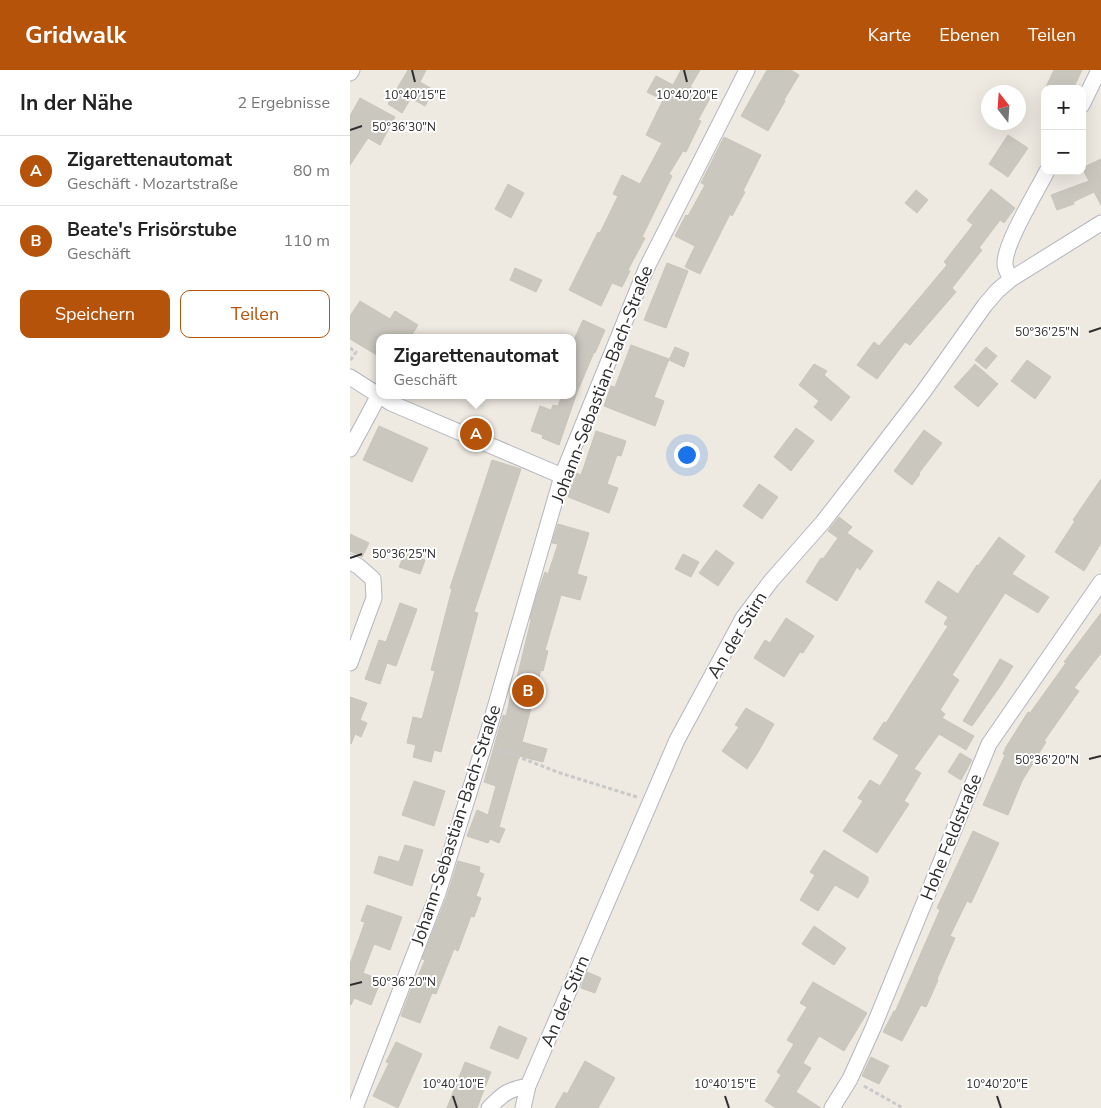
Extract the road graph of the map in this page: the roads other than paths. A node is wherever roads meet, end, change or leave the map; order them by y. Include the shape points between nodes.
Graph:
1 (747, 70) edge
2 (1099, 70) edge
3 (1086, 97) edge
4 (1045, 175) edge
5 (1101, 223) edge
6 (1011, 279) junction
7 (350, 377) edge
8 (376, 393) edge
9 (377, 399) edge
10 (385, 399) edge
11 (350, 449) edge
12 (562, 476) junction
13 (350, 562) edge
14 (1101, 582) edge
15 (350, 662) edge
16 (528, 1086) junction
17 (354, 1108) edge
18 (489, 1108) edge
19 (523, 1108) edge
20 (832, 1108) edge

1 - 12 street, Johann-Sebastian-Bach-Straße via 646,268
2 - 3 street
4 - 6 street via 1008,246 1005,265
5 - 6 street, An der Stirn
6 - 16 street, An der Stirn via 985,305 898,426 743,618 677,740
7 - 8 street
9 - 11 street
10 - 12 street
12 - 17 street, Johann-Sebastian-Bach-Straße via 438,893
13 - 15 street via 373,579 374,598
14 - 20 street, Hohe Feldstraße via 989,744 873,1028 850,1079
16 - 18 street via 502,1095
16 - 19 street, An der Stirn

